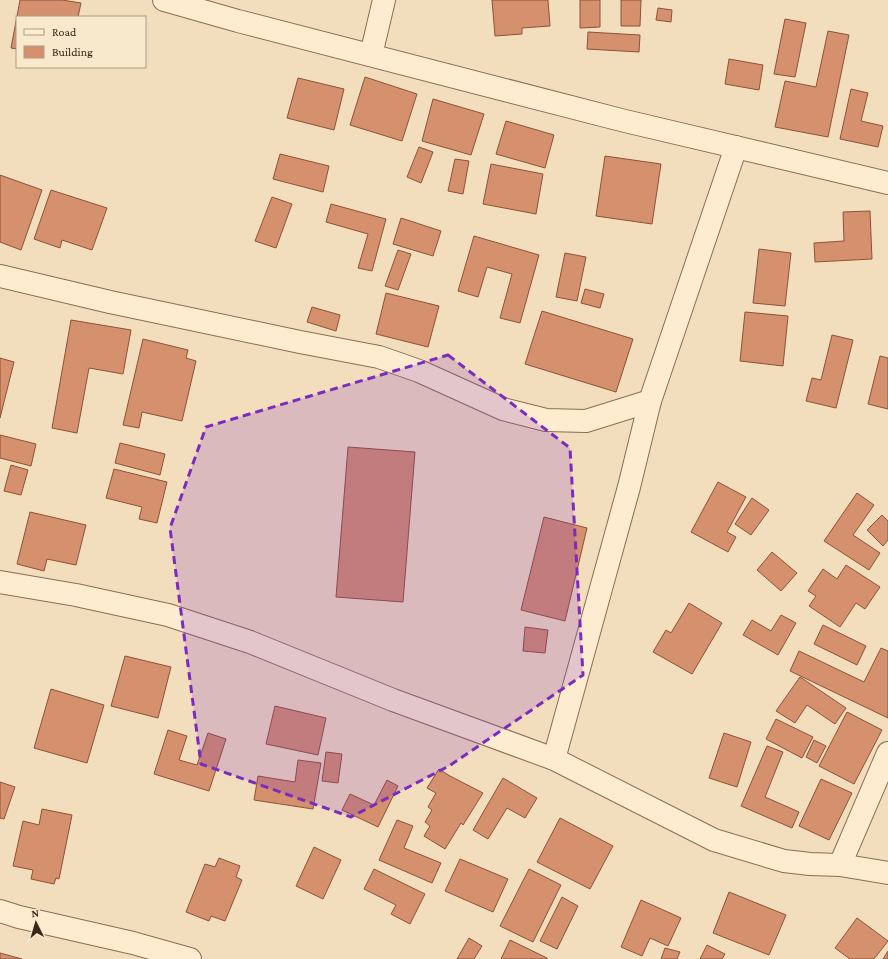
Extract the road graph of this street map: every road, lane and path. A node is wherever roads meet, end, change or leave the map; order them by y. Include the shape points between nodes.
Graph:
1 (164, 0) edge
2 (384, 0) edge
3 (371, 56) junction
4 (736, 147) junction
5 (888, 183) edge
6 (0, 276) edge
7 (650, 401) junction
8 (0, 582) edge
9 (888, 753) edge
10 (554, 759) junction
11 (840, 865) junction
12 (888, 873) edge
13 (0, 911) edge
14 (190, 959) edge

1 - 3 street
2 - 3 street
3 - 4 street
4 - 5 street
4 - 7 street
6 - 7 street via 110,302 379,357 419,371 503,409 546,420 586,421
7 - 10 street
8 - 10 street via 168,615 250,642 393,700
9 - 11 street
10 - 11 street via 714,840 784,861
11 - 12 street
13 - 14 street

